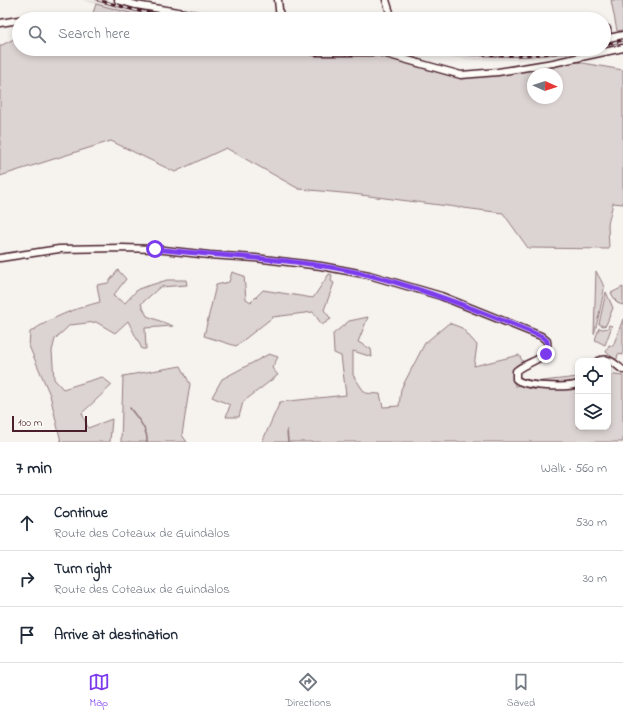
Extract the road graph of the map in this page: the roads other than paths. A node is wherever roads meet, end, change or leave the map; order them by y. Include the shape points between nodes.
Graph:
1 (118, 0) edge
2 (278, 0) edge
3 (386, 0) edge
4 (175, 12) edge
5 (279, 12) edge
6 (390, 12) edge
7 (12, 21) edge
8 (0, 23) edge
9 (623, 35) edge
10 (611, 38) edge
11 (623, 48) edge
12 (611, 51) edge
13 (393, 56) edge
14 (586, 56) edge
15 (0, 258) edge
16 (611, 362) edge
17 (623, 370) edge
18 (575, 385) edge

1 - 4 street via 136,6
2 - 5 street
3 - 6 street
7 - 8 street
9 - 10 street
11 - 12 street
13 - 14 street via 461,75 498,72
15 - 18 street via 59,249 155,249 322,266 369,275 441,296 541,336 547,341 546,354 516,371 516,379 523,383 550,386
16 - 17 street

